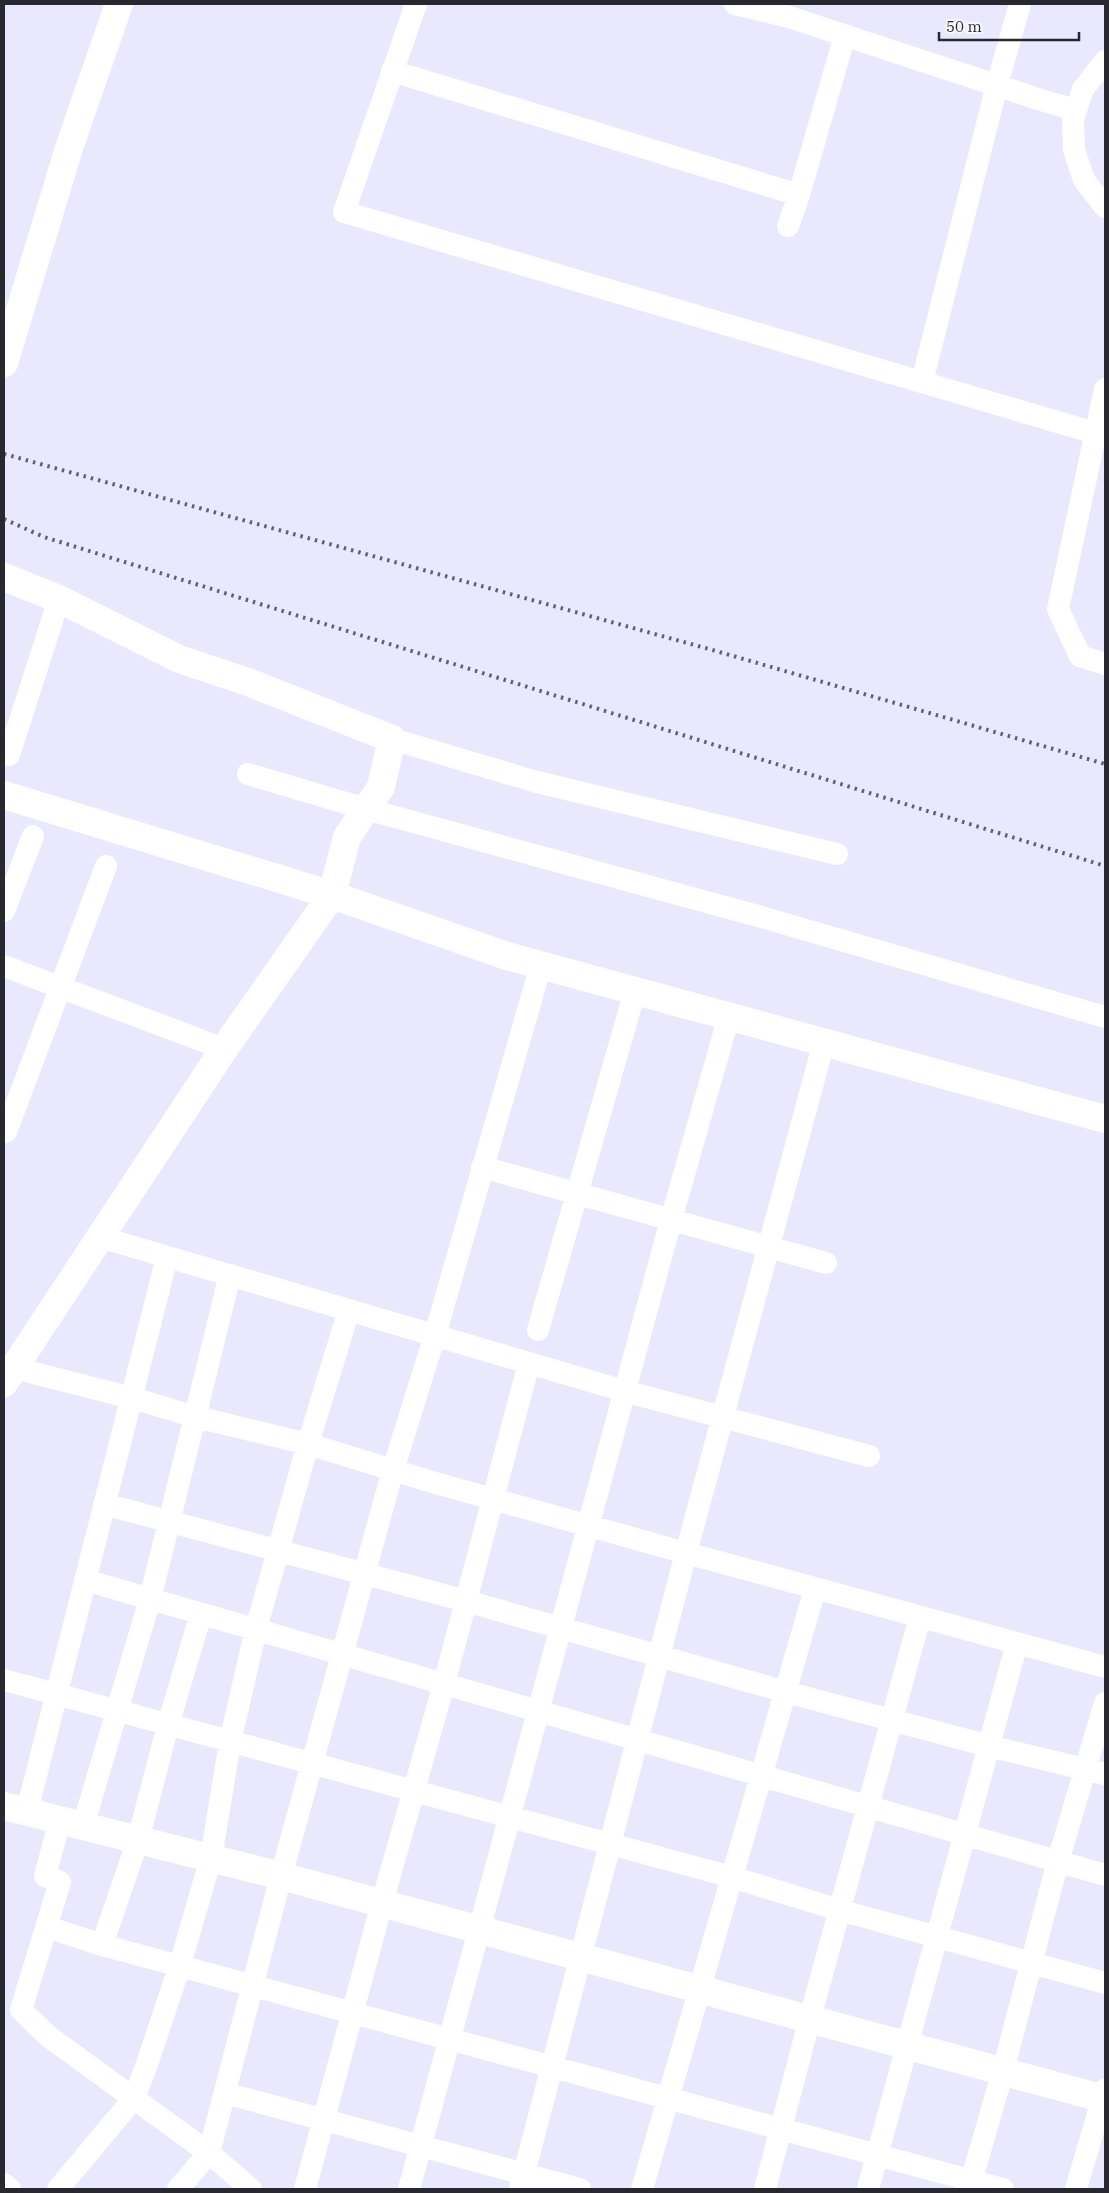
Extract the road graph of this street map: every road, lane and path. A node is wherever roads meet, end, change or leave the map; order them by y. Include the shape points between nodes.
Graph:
1 (119, 4) edge
2 (416, 4) edge
3 (735, 4) edge
4 (1020, 4) edge
5 (845, 35) junction
6 (1105, 61) edge
7 (392, 71) junction
8 (998, 84) junction
9 (1076, 110) junction
10 (799, 195) junction
11 (1105, 207) edge
12 (788, 226) dead end
13 (4, 363) edge
14 (922, 382) junction
15 (1105, 389) edge
16 (1100, 435) edge
17 (4, 577) edge
18 (59, 599) junction
19 (1105, 664) edge
20 (392, 739) junction
21 (9, 754) dead end
22 (248, 774) dead end
23 (4, 795) edge
24 (366, 809) junction
25 (33, 836) dead end
26 (837, 854) dead end
27 (106, 866) dead end
28 (332, 895) junction
29 (4, 911) edge
30 (541, 965) junction
31 (4, 966) edge
32 (61, 987) junction
33 (635, 990) junction
34 (729, 1016) junction
35 (1105, 1017) edge
36 (824, 1042) junction
37 (224, 1049) junction
38 (1105, 1119) edge
39 (6, 1132) dead end
40 (482, 1168) junction
41 (576, 1194) junction
42 (671, 1220) junction
43 (100, 1237) junction
44 (767, 1247) junction
45 (167, 1257) junction
46 (826, 1263) dead end
47 (230, 1275) junction
48 (349, 1310) junction
49 (538, 1330) dead end
50 (435, 1335) junction
51 (529, 1363) junction
52 (9, 1376) edge
53 (624, 1391) junction
54 (132, 1398) junction
55 (722, 1416) junction
56 (196, 1417) junction
57 (308, 1444) junction
58 (869, 1456) dead end
59 (393, 1470) junction
60 (493, 1499) junction
61 (104, 1504) junction
62 (169, 1523) junction
63 (588, 1526) junction
64 (278, 1552) junction
65 (686, 1553) junction
66 (364, 1575) junction
67 (85, 1580) junction
68 (815, 1589) junction
69 (150, 1599) junction
70 (466, 1601) junction
71 (201, 1614) junction
72 (920, 1617) junction
73 (560, 1628) junction
74 (256, 1629) junction
75 (1017, 1643) junction
76 (342, 1654) junction
77 (659, 1655) junction
78 (1105, 1667) edge
79 (4, 1680) edge
80 (444, 1684) junction
81 (786, 1692) junction
82 (56, 1694) junction
83 (1105, 1703) edge
84 (117, 1710) junction
85 (538, 1711) junction
86 (892, 1720) junction
87 (168, 1725) junction
88 (637, 1740) junction
89 (230, 1742) junction
90 (989, 1746) junction
91 (312, 1765) junction
92 (1096, 1771) edge
93 (762, 1776) junction
94 (414, 1790) junction
95 (868, 1806) junction
96 (16, 1809) edge
97 (510, 1818) junction
98 (71, 1823) junction
99 (966, 1835) junction
100 (138, 1840) junction
101 (609, 1844) junction
102 (211, 1858) junction
103 (1058, 1861) junction
104 (1105, 1875) edge
105 (281, 1876) junction
106 (732, 1877) junction
107 (382, 1903) junction
108 (839, 1910) junction
109 (47, 1927) junction
110 (481, 1929) junction
111 (937, 1936) junction
112 (102, 1945) junction
113 (580, 1955) junction
114 (1031, 1962) junction
115 (180, 1965) junction
116 (1105, 1983) edge
117 (253, 1985) junction
118 (700, 1988) junction
119 (352, 2012) junction
120 (810, 2018) junction
121 (450, 2039) junction
122 (908, 2045) junction
123 (552, 2066) junction
124 (1003, 2071) junction
125 (225, 2093) junction
126 (1105, 2096) edge
127 (134, 2098) junction
128 (668, 2098) junction
129 (324, 2120) junction
130 (781, 2129) junction
131 (420, 2146) junction
132 (209, 2153) junction
133 (877, 2155) junction
134 (522, 2182) edge
135 (4, 2184) edge
136 (970, 2185) edge
137 (10, 2189) edge
138 (58, 2189) edge
139 (178, 2189) edge
140 (251, 2189) edge
141 (305, 2189) edge
142 (409, 2189) edge
143 (580, 2189) edge
144 (642, 2189) edge
145 (765, 2189) edge
146 (868, 2189) edge
147 (1003, 2189) edge
148 (1076, 2189) edge

1 - 13 street via 60,176
2 - 7 street
3 - 5 street
4 - 8 street
5 - 8 street
5 - 10 street
6 - 9 street via 1083,89
7 - 10 street
7 - 14 street via 344,212
8 - 9 street
8 - 14 street
9 - 11 street via 1074,150 1084,180
10 - 12 street
14 - 16 street
15 - 16 street
16 - 19 street via 1058,609 1080,656
17 - 18 street
18 - 20 street via 179,659 248,682
18 - 21 street
20 - 24 street via 381,788
20 - 26 street via 537,782
22 - 24 street
23 - 28 street
24 - 28 street via 347,837
24 - 35 street via 765,918
25 - 29 street
27 - 32 street
28 - 30 street
28 - 37 street
30 - 33 street
30 - 40 street
31 - 32 street
32 - 37 street
32 - 39 street
33 - 34 street
33 - 41 street
34 - 36 street
34 - 42 street
36 - 38 street
36 - 44 street
37 - 43 street
40 - 41 street
40 - 50 street
41 - 42 street
41 - 49 street
42 - 44 street
42 - 53 street
43 - 45 street
43 - 52 street
44 - 46 street
44 - 55 street
45 - 47 street
45 - 54 street
47 - 48 street
47 - 56 street
48 - 50 street
48 - 57 street
50 - 51 street
50 - 59 street
51 - 53 street
51 - 60 street
52 - 54 street
53 - 55 street
53 - 63 street
54 - 56 street
54 - 61 street
55 - 58 street
55 - 65 street
56 - 57 street
56 - 62 street
57 - 59 street
57 - 64 street
59 - 60 street
59 - 66 street
60 - 63 street
60 - 70 street
61 - 62 street
61 - 67 street
62 - 64 street
62 - 69 street
63 - 65 street
63 - 73 street
64 - 66 street
64 - 74 street
65 - 68 street
65 - 77 street
66 - 70 street
66 - 76 street
67 - 69 street
67 - 82 street
68 - 72 street
68 - 81 street
69 - 71 street
69 - 84 street
70 - 73 street
70 - 80 street
71 - 74 street
71 - 87 street
72 - 75 street
72 - 86 street
73 - 77 street
73 - 85 street
74 - 76 street
74 - 89 street
75 - 78 street
75 - 90 street
76 - 80 street
76 - 91 street
77 - 81 street
77 - 88 street
79 - 82 street
80 - 85 street
80 - 94 street
81 - 86 street
81 - 93 street
82 - 84 street
82 - 96 street
83 - 92 street
84 - 87 street
84 - 98 street
85 - 88 street
85 - 97 street
86 - 90 street
86 - 95 street
87 - 89 street
87 - 100 street
88 - 93 street
88 - 101 street
89 - 91 street
89 - 102 street
90 - 92 street
90 - 99 street
91 - 94 street
91 - 105 street
92 - 103 street
93 - 95 street
93 - 106 street
94 - 97 street
94 - 107 street
95 - 99 street
95 - 108 street
96 - 98 street
97 - 101 street
97 - 110 street
98 - 100 street
98 - 109 street via 45,1876 60,1882
99 - 103 street
99 - 111 street
100 - 102 street
100 - 112 street
101 - 106 street
101 - 113 street
102 - 105 street
102 - 115 street
103 - 104 street
103 - 114 street
105 - 107 street
105 - 117 street
106 - 108 street
106 - 118 street
107 - 110 street
107 - 119 street
108 - 111 street
108 - 120 street
109 - 112 street
109 - 127 street via 21,2010 48,2036
110 - 113 street
110 - 121 street
111 - 114 street
111 - 122 street
112 - 115 street
113 - 118 street
113 - 123 street
114 - 116 street
114 - 124 street
115 - 117 street
115 - 127 street
117 - 119 street
117 - 125 street
118 - 120 street
118 - 128 street
119 - 121 street
119 - 129 street
120 - 122 street
120 - 130 street
121 - 123 street
121 - 131 street
122 - 124 street
122 - 133 street
123 - 128 street
123 - 134 street
124 - 126 street
124 - 136 street
125 - 129 street
125 - 132 street
126 - 148 street
127 - 132 street
127 - 138 street
128 - 130 street
128 - 144 street
129 - 131 street
129 - 141 street
130 - 133 street
130 - 145 street
131 - 134 street
131 - 142 street
132 - 139 street
132 - 140 street
133 - 136 street
133 - 146 street
134 - 143 street
135 - 137 street
136 - 147 street

